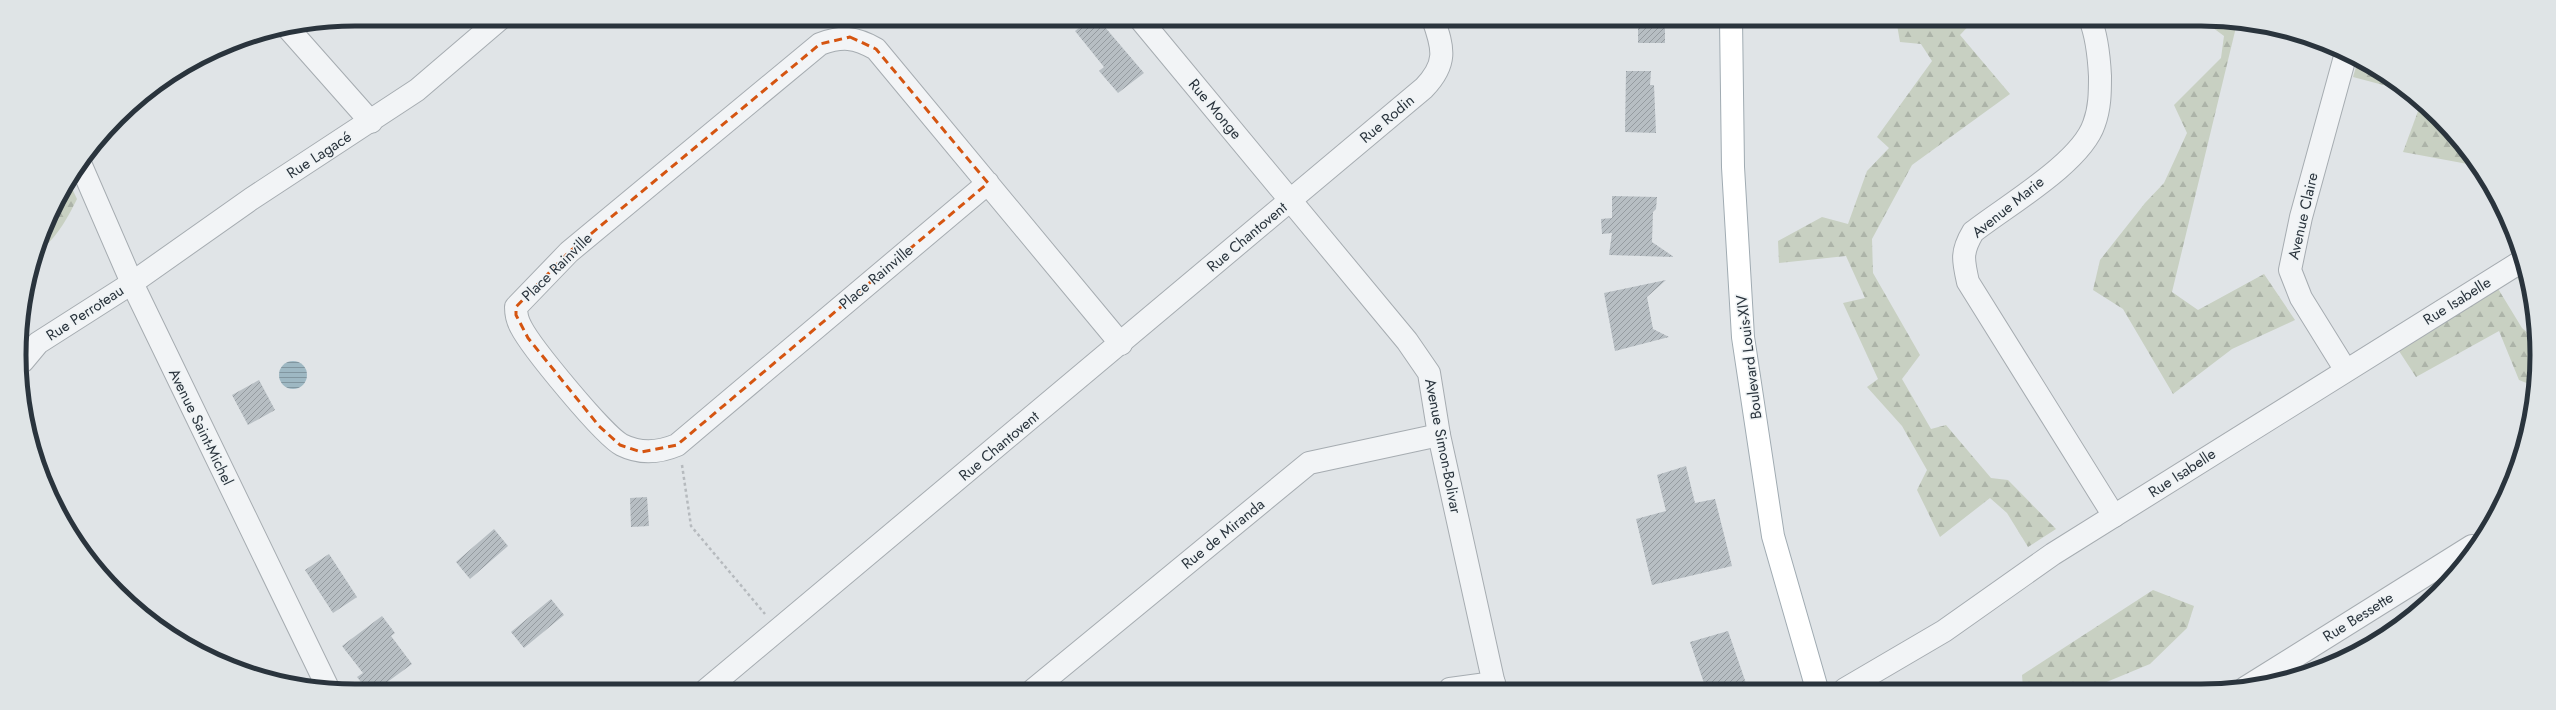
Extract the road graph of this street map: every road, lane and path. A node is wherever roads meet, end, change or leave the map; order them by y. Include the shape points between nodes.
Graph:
1 (492, 26) edge
2 (1146, 26) edge
3 (1436, 26) edge
4 (1731, 26) edge
5 (2093, 26) edge
6 (291, 32) edge
7 (2344, 59) edge
8 (371, 122) junction
9 (83, 170) edge
10 (988, 183) junction
11 (1291, 200) junction
12 (2517, 264) edge
13 (132, 283) junction
14 (1120, 344) junction
15 (26, 357) edge
16 (2345, 369) junction
17 (1439, 435) junction
18 (677, 445) junction
19 (2114, 516) junction
20 (2466, 550) edge
21 (779, 631) junction
22 (2259, 679) edge
23 (325, 682) edge
24 (713, 684) edge
25 (1040, 684) edge
26 (1495, 684) edge
27 (1816, 684) edge
28 (1854, 684) edge

1 - 8 street, Rue Lagacé via 418,90
2 - 11 street, Rue Monge
3 - 11 street, Rue Rodin via 1440,37 1442,58 1436,76
4 - 27 main road, Boulevard Louis-XIV via 1733,167 1743,337 1773,536
5 - 19 street, Avenue Marie via 2100,65 2100,99 2094,125 2078,152 1973,232 1964,246 1963,261 1968,282
6 - 8 street
7 - 16 street, Avenue Claire via 2301,217 2290,270 2301,298
8 - 13 street, Rue Lagacé via 251,199
9 - 13 street, Avenue Saint-Michel
10 - 14 street, Place Rainville
10 - 18 street, Place Rainville
10 - 18 street, Place Rainville via 876,48 861,40 836,38 820,44 569,252 516,307 521,328 599,426 620,444 642,452 665,450
11 - 14 street, Rue Chantovent
11 - 17 street, Avenue Simon-Bolivar via 1407,341 1429,373
12 - 16 street, Rue Isabelle
13 - 15 street, Rue Perroteau via 38,343
13 - 23 street, Avenue Saint-Michel
14 - 21 street, Rue Chantovent
16 - 19 street, Rue Isabelle
17 - 25 street, Rue de Miranda via 1309,463
17 - 26 street, Avenue Simon-Bolivar
18 - 21 path via 692,526
19 - 28 street, Rue Isabelle via 2053,554 1944,631
20 - 22 street, Rue Bessette
21 - 24 street, Rue Chantovent

